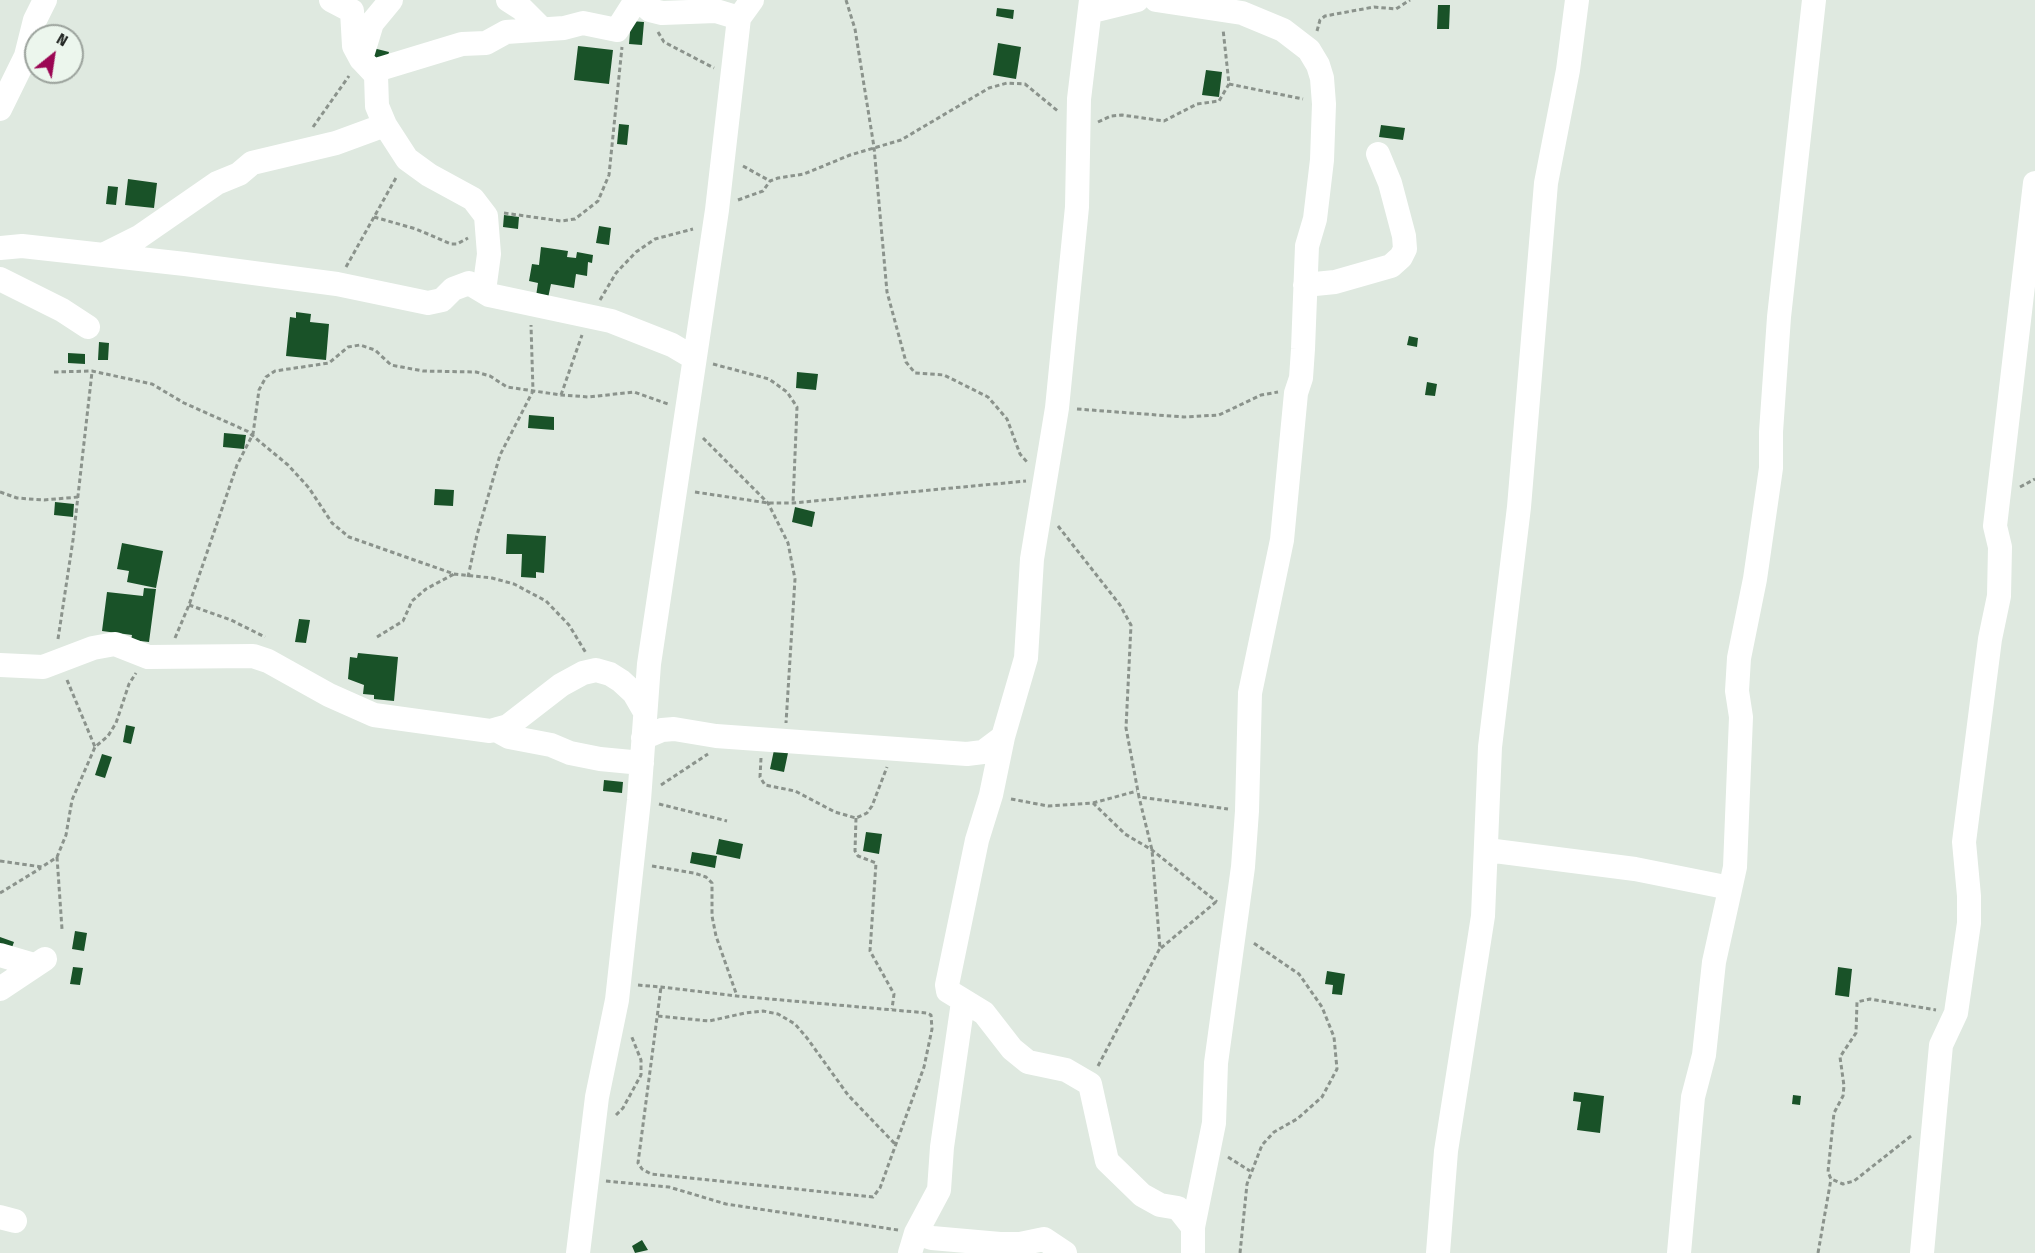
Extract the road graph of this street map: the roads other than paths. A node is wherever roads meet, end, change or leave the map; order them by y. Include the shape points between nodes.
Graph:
1 (45, 0) edge
2 (331, 0) edge
3 (391, 0) edge
4 (508, 0) edge
5 (637, 0) edge
6 (1137, 0) edge
7 (1156, 0) edge
8 (1577, 0) edge
9 (1814, 0) edge
10 (1092, 5) edge
11 (353, 6) edge
12 (746, 9) edge
13 (541, 28) junction
14 (367, 65) junction
15 (0, 109) edge
16 (385, 125) junction
17 (1378, 154) dead end
18 (2035, 183) edge
19 (0, 248) edge
20 (105, 254) junction
21 (0, 279) edge
22 (1305, 285) junction
23 (484, 291) junction
24 (88, 327) dead end
25 (694, 358) junction
26 (0, 665) edge
27 (645, 712) junction
28 (498, 731) junction
29 (1003, 737) junction
30 (643, 738) junction
31 (978, 753) junction
32 (642, 763) junction
33 (996, 772) junction
34 (1486, 850) junction
35 (1730, 888) junction
36 (0, 956) edge
37 (0, 989) edge
38 (963, 1002) junction
39 (1192, 1227) junction
40 (913, 1243) edge
41 (1000, 1249) edge
42 (578, 1253) edge
43 (1065, 1253) edge
44 (1193, 1253) edge
45 (1438, 1253) edge
46 (1679, 1253) edge
47 (1922, 1253) edge

1 - 15 street via 35,20 26,56
2 - 11 street
3 - 14 street via 372,23
4 - 13 street
5 - 12 street via 662,13
5 - 13 street via 615,30 583,23
6 - 10 street
7 - 22 street via 1261,19 1309,50 1322,78 1324,104 1322,160
8 - 34 street via 1546,183 1519,507 1491,747
9 - 35 street via 1779,317 1771,468 1739,658 1739,810
10 - 29 street via 1079,99 1077,207 1057,408 1032,559 1026,658
11 - 14 street via 351,33
12 - 25 street
13 - 14 street via 506,32 486,43 462,44
14 - 16 street via 377,81 380,116
16 - 20 street via 336,143 252,163 139,237
16 - 23 street via 407,159 473,199 488,219
17 - 22 street via 1404,236 1401,257 1391,266 1335,282
18 - 47 street via 1996,518 1999,596 1964,842 1969,923 1956,1013 1941,1045
19 - 20 street via 22,246
20 - 23 street via 337,284 428,303 442,300 453,289 469,283
21 - 24 street
22 - 39 street via 1301,378 1296,393 1282,540 1250,693 1247,811 1216,1063 1211,1146
23 - 25 street via 591,316 672,345
25 - 27 street
26 - 28 street via 43,667 115,644 156,657 259,657 374,715
27 - 28 street via 621,681 596,670 561,685 522,718
27 - 30 street
28 - 32 street via 600,759
29 - 31 street
29 - 33 street
30 - 31 street via 674,729 734,737
30 - 32 street
31 - 33 street
32 - 42 street via 619,983 597,1097
33 - 38 street via 977,840 947,985 948,991
34 - 35 street via 1635,869
34 - 45 street via 1483,916 1446,1151
35 - 46 street via 1714,962 1704,1055 1693,1097
36 - 37 street via 40,962
38 - 39 street via 984,1013 1012,1049 1028,1062 1066,1070 1090,1084 1107,1161 1142,1196 1178,1208
38 - 40 street via 939,1190
39 - 44 street
40 - 41 street via 932,1238
41 - 43 street via 1044,1239

